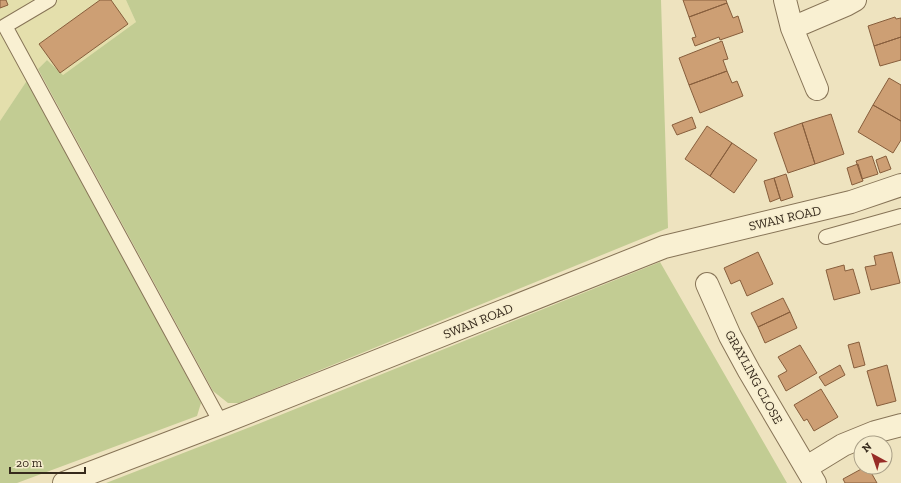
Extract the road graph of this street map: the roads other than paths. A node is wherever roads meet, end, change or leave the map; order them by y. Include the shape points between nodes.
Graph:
1 (49, 0) edge
2 (785, 0) edge
3 (855, 0) edge
4 (792, 28) junction
5 (817, 89) dead end
6 (901, 185) edge
7 (901, 216) edge
8 (826, 237) dead end
9 (707, 284) dead end
10 (221, 423) junction
11 (901, 425) edge
12 (811, 475) edge
13 (64, 483) edge

1 - 10 lane via 5,26
2 - 4 street
3 - 4 street
4 - 5 street
6 - 10 street, SWAN ROAD via 851,202 664,247
7 - 8 lane
9 - 12 street, GRAYLING CLOSE via 749,371
10 - 13 street, SWAN ROAD
11 - 12 street, GRAYLING CLOSE via 843,445

